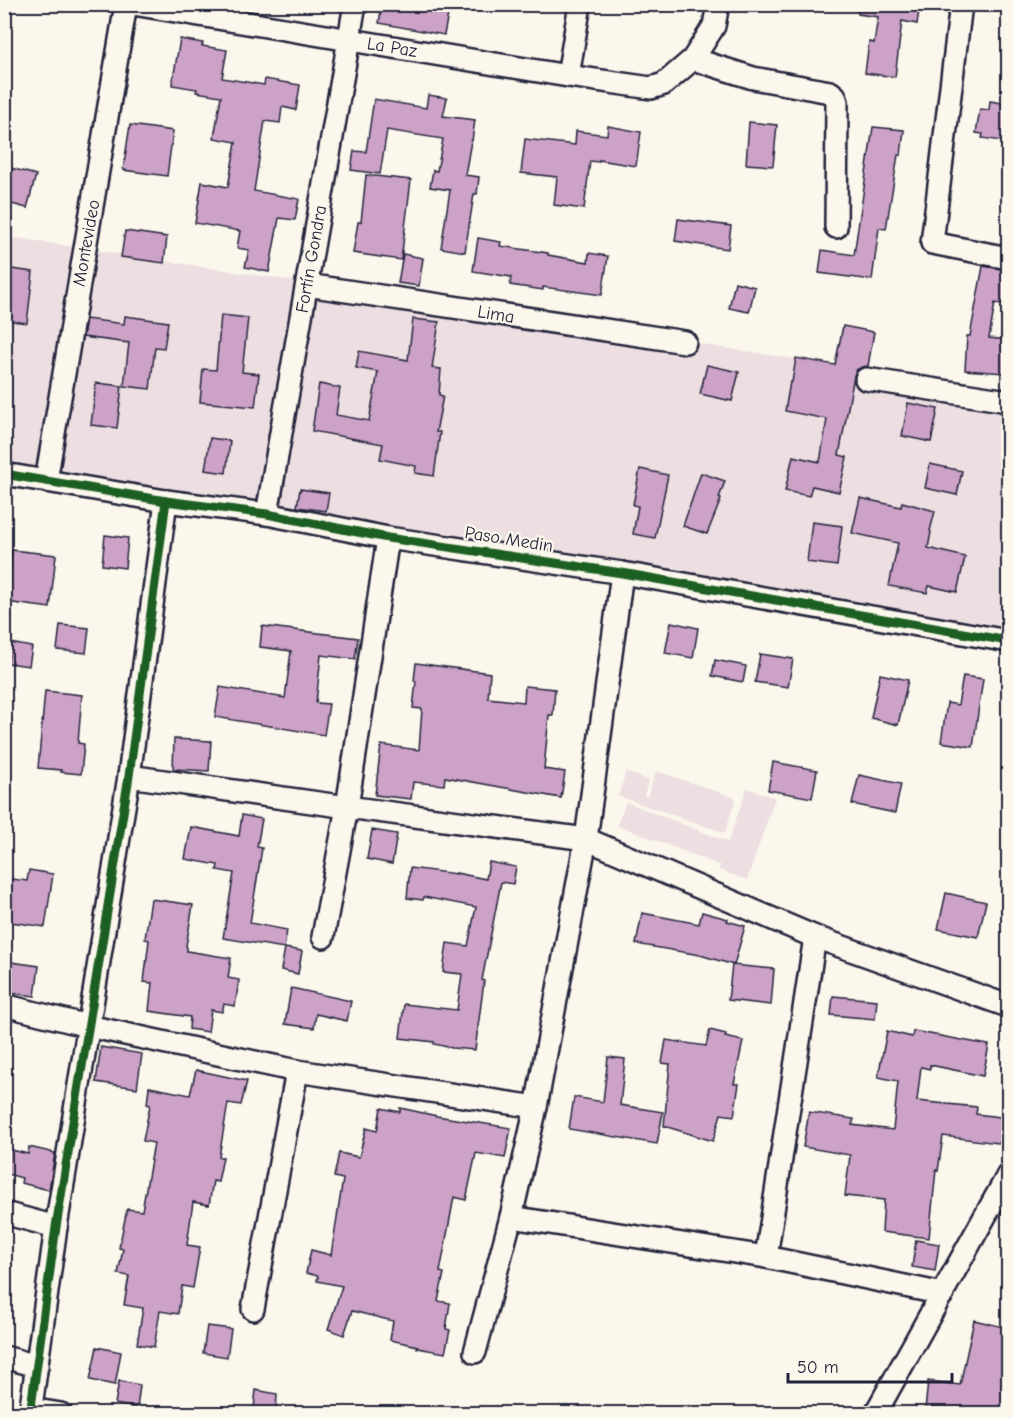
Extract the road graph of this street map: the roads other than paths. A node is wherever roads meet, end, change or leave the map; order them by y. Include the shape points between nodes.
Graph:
1 (126, 4) edge
2 (133, 4) edge
3 (355, 4) edge
4 (580, 4) edge
5 (718, 4) edge
6 (961, 4) edge
7 (350, 40) junction
8 (693, 59) junction
9 (568, 76) junction
10 (836, 226) dead end
11 (1008, 258) edge
12 (307, 285) junction
13 (685, 342) dead end
14 (866, 379) dead end
15 (1008, 401) edge
16 (4, 474) edge
17 (46, 481) junction
18 (166, 501) junction
19 (267, 514) junction
20 (388, 538) junction
21 (622, 573) junction
22 (1008, 641) edge
23 (129, 776) junction
24 (347, 807) junction
25 (586, 839) junction
26 (323, 937) dead end
27 (815, 937) junction
28 (4, 1005) edge
29 (1008, 1006) edge
30 (88, 1026) junction
31 (297, 1071) junction
32 (536, 1107) junction
33 (1008, 1175) edge
34 (4, 1213) edge
35 (511, 1217) junction
36 (56, 1227) junction
37 (766, 1257) junction
38 (943, 1294) junction
39 (253, 1310) dead end
40 (476, 1352) dead end
41 (4, 1357) edge
42 (37, 1366) junction
43 (30, 1411) edge
44 (61, 1413) edge
45 (875, 1413) edge

1 - 17 street, Montevideo
2 - 7 street, La Paz
3 - 7 street, Fortín Gondra
4 - 9 street
5 - 8 street via 714,26
6 - 11 street via 932,243
7 - 9 street, La Paz
7 - 12 street, Fortín Gondra
8 - 9 street, La Paz via 664,84 651,88
8 - 10 street via 753,78 832,93 837,102
12 - 13 street, Lima
12 - 19 street, Fortín Gondra
14 - 15 street
16 - 17 street, Paso Medin
17 - 18 street, Paso Medin
18 - 19 street, Paso Medin
18 - 23 street
19 - 20 street, Paso Medin
20 - 21 street, Paso Medin
20 - 24 street
21 - 22 street, Paso Medin
21 - 25 street
23 - 24 street
23 - 30 street
24 - 25 street
24 - 26 street
25 - 27 street
25 - 32 street
27 - 29 street
27 - 37 street
28 - 30 street
30 - 31 street
30 - 36 street
31 - 32 street
31 - 39 street
32 - 35 street
33 - 38 street
34 - 36 street
35 - 37 street
35 - 40 street
36 - 42 street
37 - 38 street
38 - 45 street
41 - 42 street
42 - 43 street
43 - 44 street

